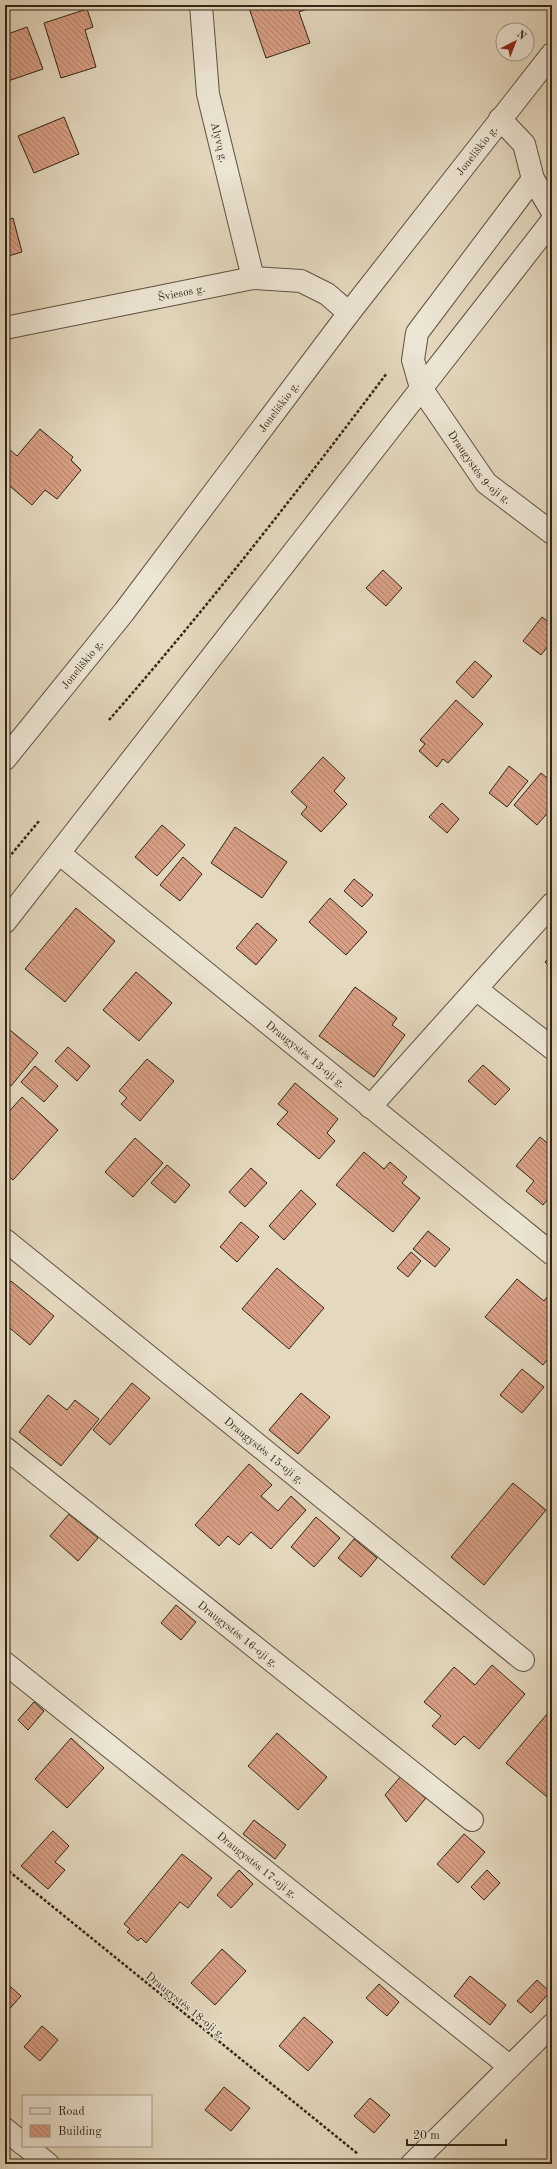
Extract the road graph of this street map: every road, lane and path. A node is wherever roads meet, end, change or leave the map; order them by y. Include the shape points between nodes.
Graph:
1 (201, 5) edge
2 (552, 54) edge
3 (500, 119) junction
4 (533, 180) junction
5 (552, 211) edge
6 (552, 221) edge
7 (253, 278) junction
8 (349, 313) junction
9 (5, 328) edge
10 (389, 371) dead end
11 (421, 388) junction
12 (552, 533) edge
13 (109, 720) dead end
14 (5, 759) edge
15 (39, 821) dead end
16 (60, 854) junction
17 (5, 862) edge
18 (552, 904) edge
19 (5, 922) edge
20 (476, 989) junction
21 (552, 1048) edge
22 (370, 1107) junction
23 (5, 1240) edge
24 (552, 1254) edge
25 (5, 1448) edge
26 (523, 1660) dead end
27 (5, 1663) edge
28 (472, 1820) dead end
29 (5, 1868) edge
30 (552, 2025) edge
31 (509, 2066) junction
32 (5, 2129) edge
33 (22, 2143) edge
34 (27, 2147) edge
35 (358, 2154) dead end
36 (48, 2164) edge
37 (412, 2164) edge

1 - 7 street, Alyvų g. via 208,94
2 - 3 street, Joneliškio g.
3 - 4 street via 524,144
3 - 8 street, Joneliškio g.
4 - 5 street
4 - 11 street, Draugystės 9-oji g. via 417,333 413,360
6 - 11 street
7 - 8 street, Šviesos g. via 301,281 327,294
7 - 9 street, Šviesos g.
8 - 14 street, Joneliškio g. via 124,612
10 - 13 path via 290,502 161,661
11 - 12 street, Draugystės 9-oji g. via 486,484
11 - 16 street
15 - 17 path
16 - 19 street
16 - 22 street, Draugystės 13-oji g.
18 - 20 street
20 - 21 street
20 - 22 street
22 - 24 street, Draugystės 13-oji g.
23 - 26 street, Draugystės 15-oji g.
25 - 28 street, Draugystės 16-oji g.
27 - 31 street, Draugystės 17-oji g.
29 - 35 path, Draugystės 18-oji g.
30 - 31 street
31 - 37 street
32 - 33 street
34 - 36 street

